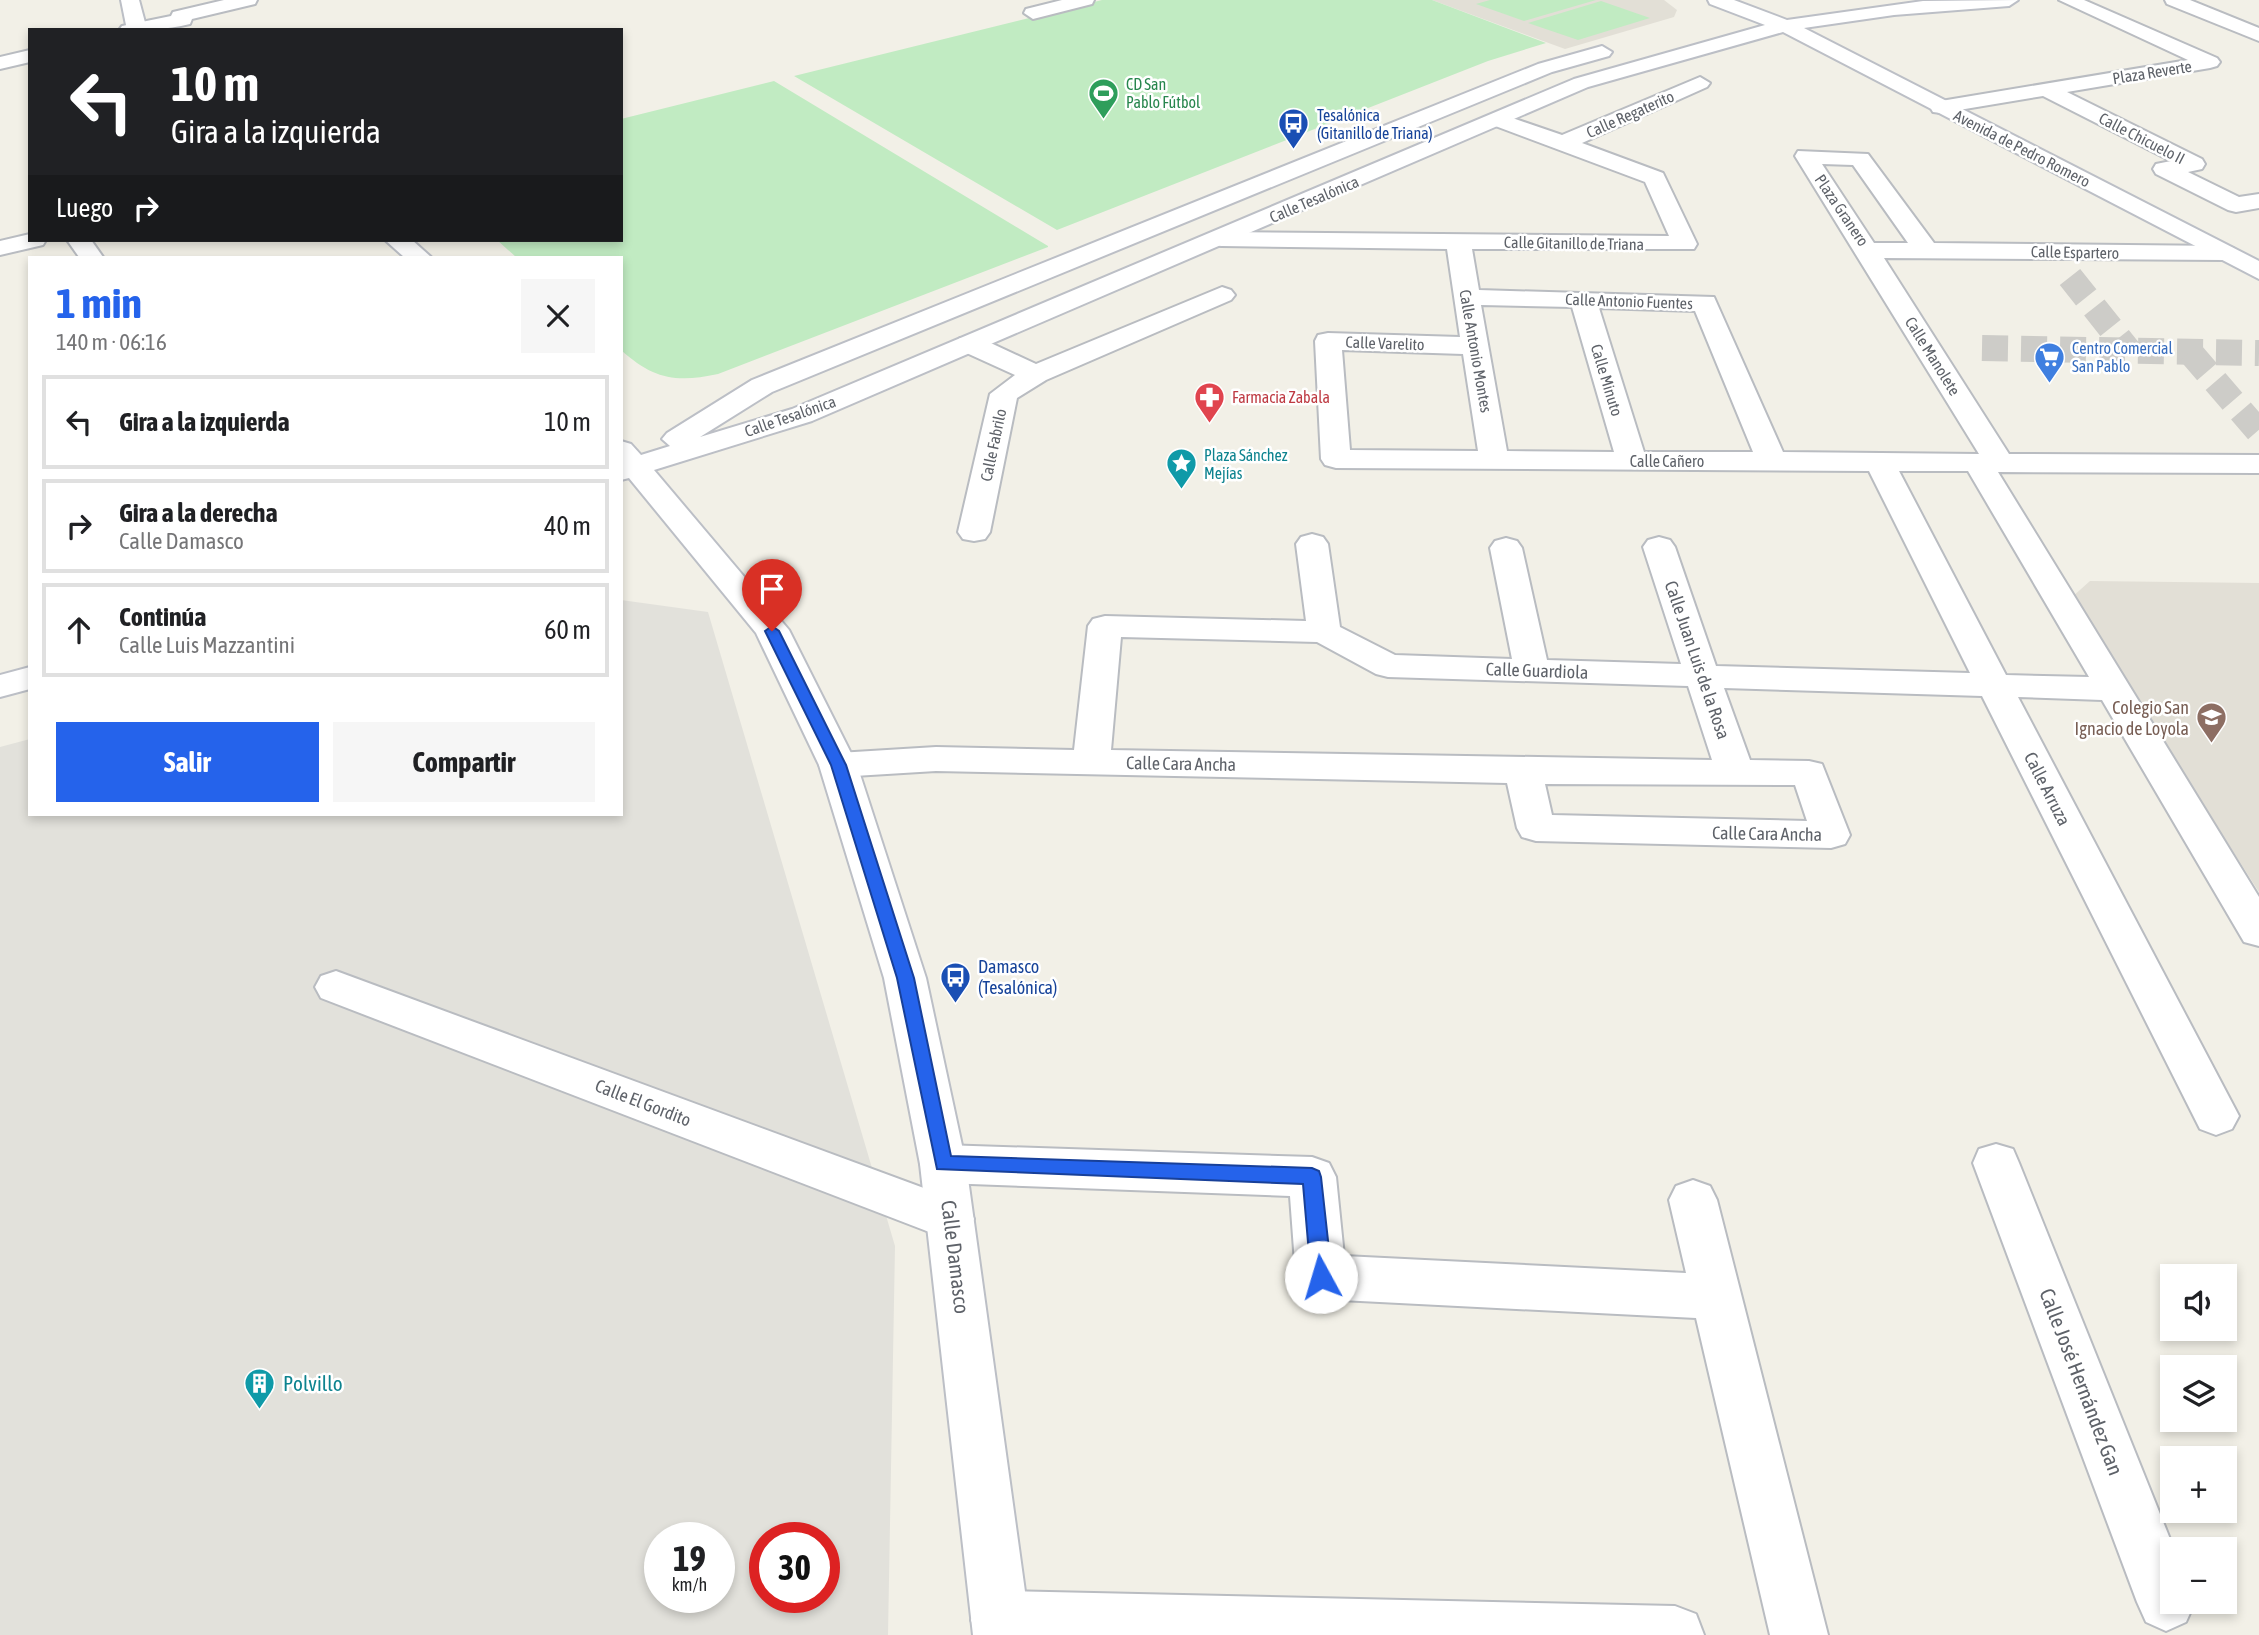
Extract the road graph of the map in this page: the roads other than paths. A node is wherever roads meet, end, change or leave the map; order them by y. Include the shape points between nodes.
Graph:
1 (130, 0) edge
2 (248, 0) edge
3 (1085, 0) edge
4 (1717, 0) edge
5 (1843, 0) edge
6 (2009, 0) edge
7 (2068, 0) edge
8 (2174, 0) edge
9 (1887, 11) junction
10 (1749, 12) junction
11 (1033, 13) dead end
12 (1784, 26) junction
13 (134, 28) edge
14 (139, 28) edge
15 (2259, 35) edge
16 (1704, 46) junction
17 (28, 56) edge
18 (0, 63) edge
19 (1875, 73) junction
20 (1700, 83) dead end
21 (2045, 89) junction
22 (1941, 107) junction
23 (1498, 119) junction
24 (1561, 145) junction
25 (2259, 201) edge
26 (1221, 239) junction
27 (28, 241) edge
28 (81, 242) edge
29 (400, 242) edge
30 (1458, 242) junction
31 (0, 248) edge
32 (1867, 250) junction
33 (1926, 250) junction
34 (2224, 253) junction
35 (91, 256) edge
36 (418, 256) edge
37 (2259, 271) edge
38 (1222, 295) dead end
39 (1466, 297) junction
40 (1583, 300) junction
41 (971, 344) junction
42 (1475, 346) junction
43 (1037, 374) junction
44 (1336, 459) joint
45 (1494, 460) junction
46 (1632, 461) junction
47 (1772, 461) junction
48 (626, 462) edge
49 (1879, 462) junction
50 (1988, 462) junction
51 (2259, 464) edge
52 (974, 533) dead end
53 (1312, 544) dead end
54 (1659, 547) dead end
55 (1506, 548) dead end
56 (1324, 632) junction
57 (1532, 671) junction
58 (1703, 676) junction
59 (28, 679) edge
60 (1994, 685) junction
61 (0, 686) edge
62 (2113, 689) junction
63 (1091, 762) junction
64 (838, 765) junction
65 (1523, 771) junction
66 (1735, 772) junction
67 (2259, 931) edge
68 (336, 987) dead end
69 (2216, 1116) dead end
70 (1996, 1163) dead end
71 (943, 1164) junction
72 (1693, 1200) dead end
73 (950, 1219) junction
74 (1717, 1297) junction
75 (2160, 1587) edge
76 (1001, 1627) edge
77 (1675, 1635) edge
78 (1799, 1635) edge

1 - 13 street
2 - 14 street via 191,11 180,16 183,20
3 - 11 street
4 - 10 street, Avenida de Pedro Romero
5 - 10 street, Calle Tesalónica
6 - 9 street, Calle Tesalónica
7 - 21 street, Plaza Reverte via 2210,62
8 - 15 street
9 - 12 street, Calle Tesalónica
9 - 19 street via 1865,22
10 - 12 street, Avenida de Pedro Romero
10 - 48 street, Calle Tesalónica via 1545,68 762,386
12 - 16 street, Calle Tesalónica
12 - 19 street, Avenida de Pedro Romero
16 - 19 street via 1759,44
16 - 23 street, Calle Tesalónica via 1581,83
17 - 18 street
19 - 22 street, Avenida de Pedro Romero
20 - 24 street, Calle Regaterito
21 - 22 street, Plaza Reverte
21 - 25 street, Calle Chicuelo II via 2194,164 2164,169 2236,205
22 - 34 street, Avenida de Pedro Romero
23 - 24 street, Calle Gitanillo de Triana
23 - 26 street, Calle Tesalónica
24 - 30 street, Calle Gitanillo de Triana via 1655,178 1685,244
26 - 30 street, Calle Gitanillo de Triana
26 - 41 street, Calle Tesalónica
27 - 31 street
28 - 35 street
29 - 36 street
30 - 39 street, Calle Antonio Montes
32 - 33 street, Plaza Granero
32 - 33 street, Plaza Granero via 1806,156 1860,159
32 - 50 street, Calle Manolete
33 - 34 street, Calle Espartero
34 - 37 street, Avenida de Pedro Romero
38 - 43 street, Calle Fabrilo
39 - 40 street, Calle Antonio Fuentes
39 - 42 street, Calle Antonio Montes
40 - 46 street, Calle Minuto
40 - 47 street, Calle Antonio Fuentes via 1705,303
41 - 43 street
41 - 48 street, Calle Tesalónica via 802,415
42 - 44 street, Calle Varelito via 1328,341
42 - 45 street, Calle Antonio Montes
43 - 52 street, Calle Fabrilo via 1004,394
44 - 45 street, Calle Cañero
45 - 46 street, Calle Cañero
46 - 47 street, Calle Cañero
47 - 49 street, Calle Cañero
48 - 64 street, Calle Damasco via 772,631
49 - 50 street, Calle Cañero
49 - 60 street, Calle Arruza
50 - 51 street, Calle Cañero
50 - 62 street, Calle Manolete
53 - 56 street
54 - 58 street, Calle Juan Luis de la Rosa
55 - 57 street
56 - 57 street, Calle Guardiola via 1388,666
56 - 63 street, Calle Guardiola via 1105,626
57 - 58 street, Calle Guardiola
58 - 60 street, Calle Guardiola
58 - 66 street, Calle Juan Luis de la Rosa
59 - 61 street
60 - 62 street, Calle Guardiola
60 - 69 street, Calle Arruza
62 - 67 street, Calle Manolete
63 - 64 street, Calle Cara Ancha via 936,759
63 - 65 street, Calle Cara Ancha
64 - 71 street, Calle Damasco via 905,978
65 - 66 street, Calle Cara Ancha
65 - 66 street, Calle Cara Ancha via 1536,828 1831,835 1810,773
68 - 73 street, Calle El Gordito
70 - 75 street, Calle José Hernández Gan
71 - 73 street, Calle Damasco
71 - 74 street via 1312,1177 1321,1277
72 - 74 street
73 - 76 street, Calle Damasco
74 - 78 street
76 - 77 street

